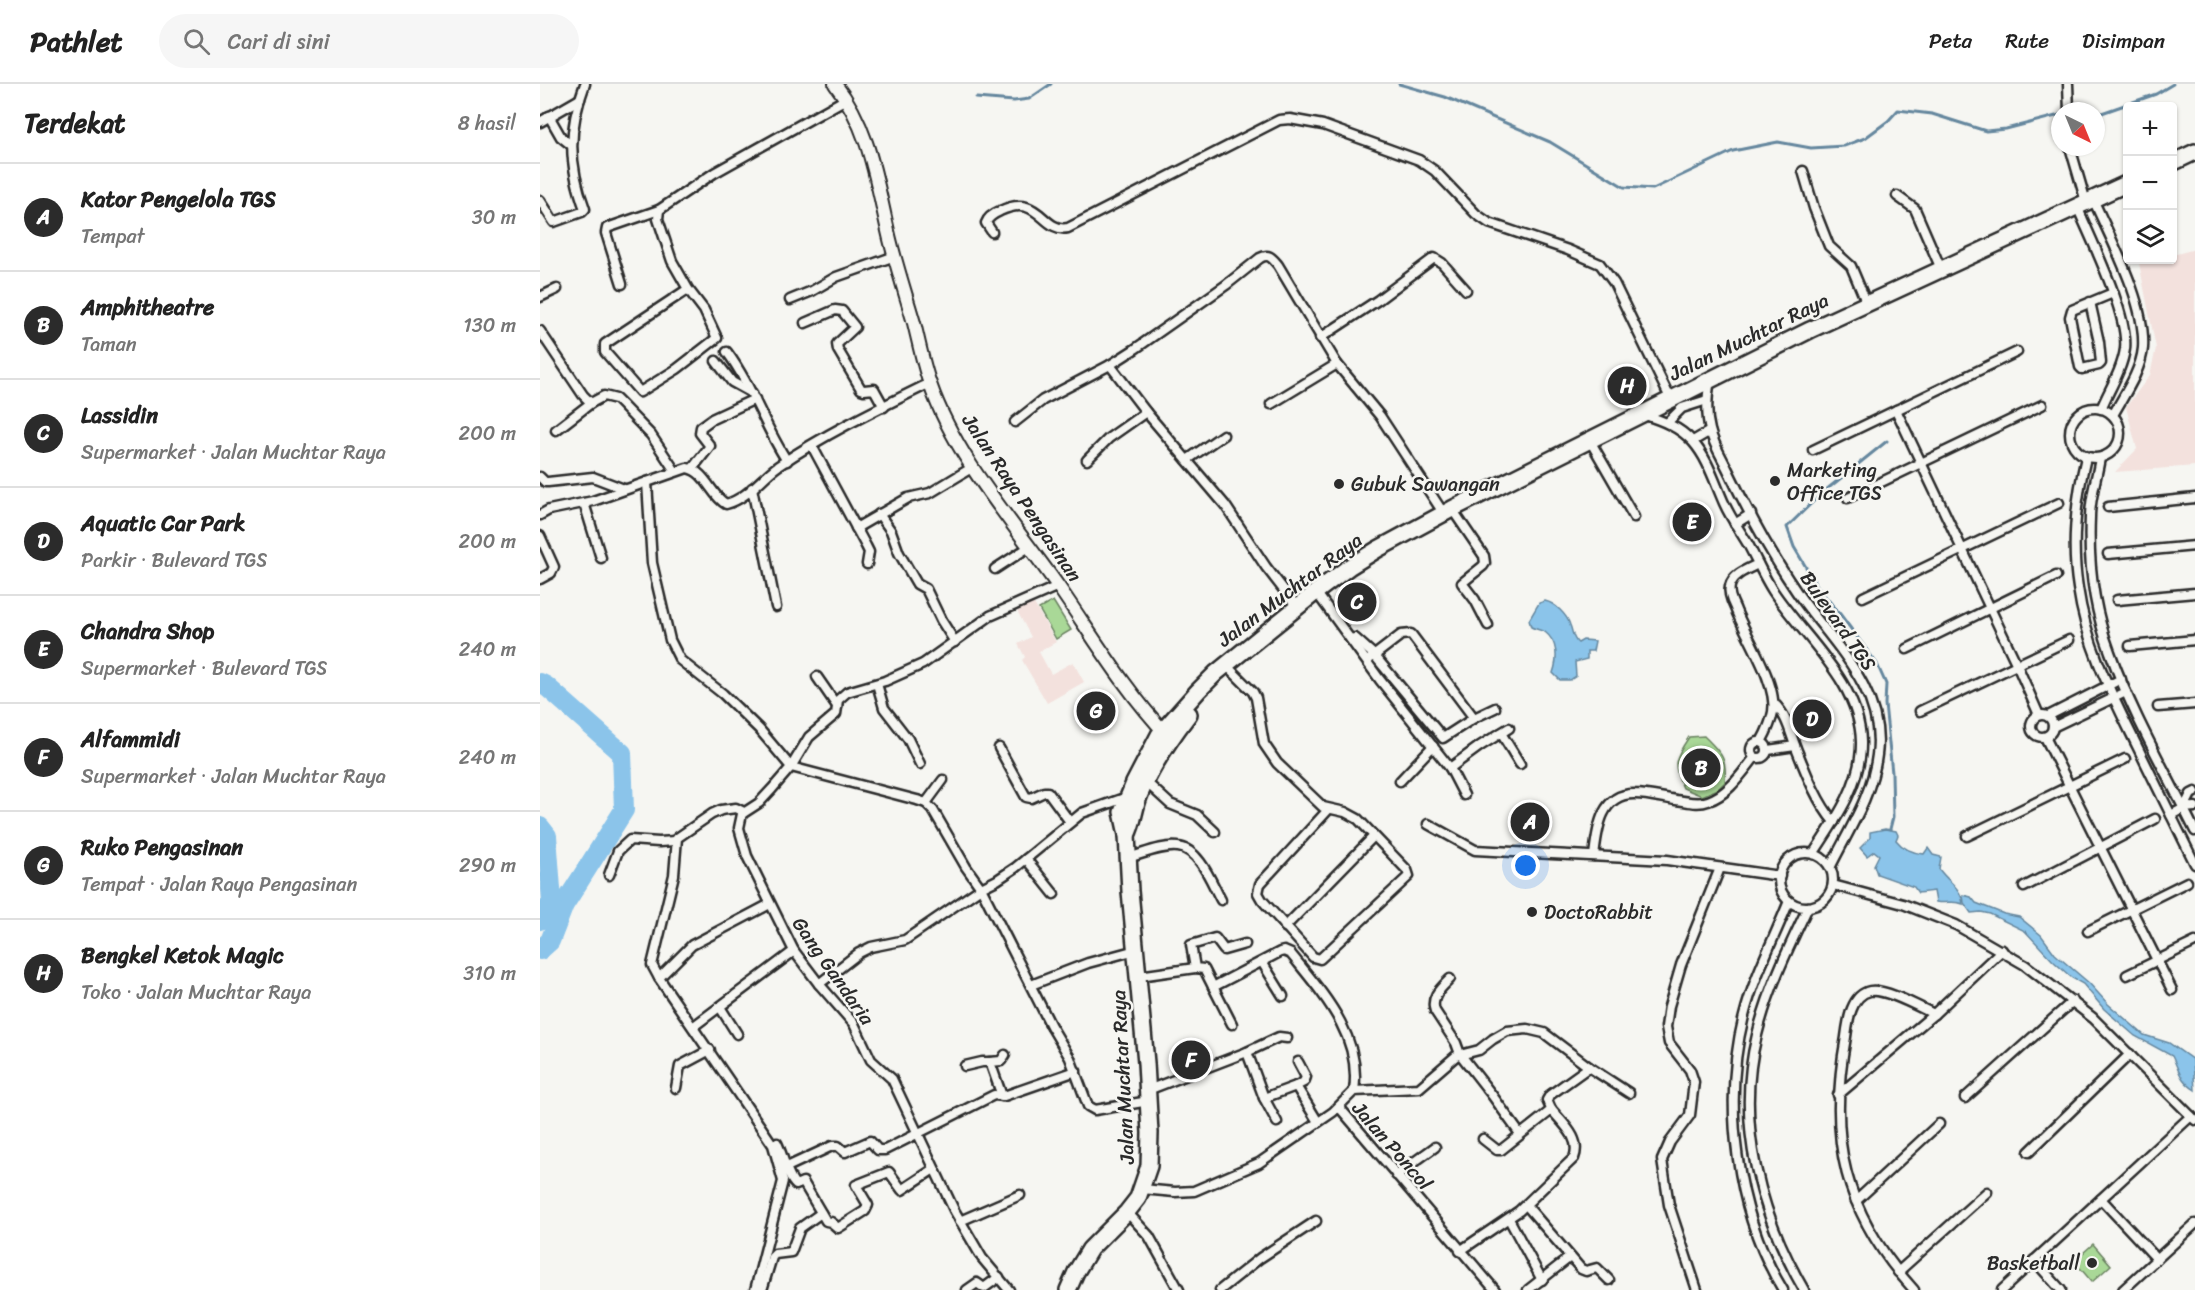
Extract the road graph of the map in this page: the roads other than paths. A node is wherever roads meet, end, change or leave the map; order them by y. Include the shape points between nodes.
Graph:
1 (585, 84) edge
2 (835, 84) edge
3 (2068, 84) edge
4 (579, 99) junction
5 (846, 99) junction
6 (2068, 102) edge
7 (549, 116) junction
8 (540, 122) edge
9 (571, 145) junction
10 (2195, 152) edge
11 (2073, 156) edge
12 (2177, 161) edge
13 (1803, 171) dead end
14 (2123, 185) edge
15 (1897, 196) dead end
16 (540, 200) edge
17 (2086, 202) junction
18 (659, 210) junction
19 (992, 232) dead end
20 (895, 256) junction
21 (1941, 269) junction
22 (622, 284) dead end
23 (557, 289) dead end
24 (688, 289) junction
25 (1466, 291) dead end
26 (2113, 292) junction
27 (540, 297) edge
28 (790, 300) dead end
29 (2090, 302) junction
30 (1867, 304) junction
31 (805, 323) dead end
32 (540, 331) edge
33 (1320, 338) junction
34 (727, 352) dead end
35 (2017, 352) dead end
36 (716, 361) dead end
37 (1336, 364) junction
38 (1110, 365) junction
39 (1710, 380) junction
40 (930, 383) junction
41 (754, 396) junction
42 (1671, 400) junction
43 (1707, 400) junction
44 (591, 403) junction
45 (1271, 404) dead end
46 (2042, 405) dead end
47 (884, 407) junction
48 (2100, 409) junction
49 (1896, 410) junction
50 (1146, 412) junction
51 (1642, 414) junction
52 (2113, 415) junction
53 (1015, 423) dead end
54 (1667, 423) junction
55 (556, 430) dead end
56 (1710, 431) junction
57 (1223, 435) dead end
58 (1589, 439) junction
59 (1693, 441) junction
60 (812, 446) junction
61 (1814, 450) dead end
62 (2086, 457) junction
63 (2100, 458) junction
64 (1087, 460) dead end
65 (1188, 460) junction
66 (787, 461) junction
67 (1922, 464) junction
68 (973, 467) junction
69 (692, 469) junction
70 (675, 471) junction
71 (540, 477) edge
72 (1733, 480) junction
73 (647, 482) junction
74 (1716, 485) junction
75 (752, 488) junction
76 (624, 489) junction
77 (1848, 498) dead end
78 (2195, 498) edge
79 (584, 503) junction
80 (2059, 503) dead end
81 (2108, 507) dead end
82 (1448, 511) junction
83 (879, 514) junction
84 (1751, 514) junction
85 (540, 515) edge
86 (1634, 517) dead end
87 (1735, 524) junction
88 (856, 528) junction
89 (540, 536) edge
90 (2195, 546) edge
91 (1029, 547) junction
92 (1962, 549) junction
93 (2108, 554) dead end
94 (601, 558) dead end
95 (867, 564) dead end
96 (1758, 564) junction
97 (996, 569) dead end
98 (2056, 576) dead end
99 (540, 579) edge
100 (1058, 586) junction
101 (1316, 592) junction
102 (2195, 593) edge
103 (1863, 597) dead end
104 (2117, 600) dead end
105 (1297, 607) junction
106 (776, 608) dead end
107 (1990, 608) junction
108 (1488, 626) dead end
109 (1351, 639) junction
110 (2069, 640) dead end
111 (2195, 640) edge
112 (955, 642) junction
113 (2130, 646) dead end
114 (1907, 649) dead end
115 (1374, 655) junction
116 (1366, 662) junction
117 (2017, 664) junction
118 (1224, 667) junction
119 (817, 677) dead end
120 (2121, 679) junction
121 (877, 684) junction
122 (2108, 685) junction
123 (2126, 692) junction
124 (2113, 698) junction
125 (1774, 703) junction
126 (2195, 704) edge
127 (837, 706) junction
128 (2158, 707) dead end
129 (1495, 708) dead end
130 (1920, 711) dead end
131 (2043, 715) junction
132 (1474, 718) junction
133 (2053, 727) junction
134 (1166, 735) junction
135 (2045, 737) junction
136 (1761, 742) junction
137 (1432, 746) junction
138 (1795, 746) junction
139 (999, 748) dead end
140 (1768, 750) junction
141 (1755, 757) junction
142 (2125, 759) dead end
143 (920, 764) dead end
144 (1520, 764) dead end
145 (791, 767) junction
146 (1450, 768) junction
147 (943, 780) dead end
148 (1400, 781) dead end
149 (1145, 782) junction
150 (2069, 786) junction
151 (2195, 792) edge
152 (1464, 795) dead end
153 (1133, 797) junction
154 (926, 803) junction
155 (2195, 807) edge
156 (2184, 808) junction
157 (1328, 810) junction
158 (744, 812) junction
159 (2171, 815) junction
160 (2156, 819) dead end
161 (1070, 822) junction
162 (1834, 822) junction
163 (1428, 824) dead end
164 (2195, 831) edge
165 (1215, 832) dead end
166 (1374, 836) junction
167 (1967, 836) dead end
168 (677, 839) junction
169 (2100, 848) junction
170 (1814, 854) junction
171 (1594, 856) junction
172 (1127, 858) junction
173 (1026, 859) junction
174 (2195, 864) edge
175 (1720, 868) junction
176 (1830, 868) junction
177 (609, 875) dead end
178 (1780, 876) junction
179 (2187, 882) dead end
180 (1833, 885) junction
181 (2024, 887) dead end
182 (981, 888) junction
183 (1054, 894) dead end
184 (1221, 900) dead end
185 (1789, 901) junction
186 (770, 904) junction
187 (1808, 908) junction
188 (2131, 910) junction
189 (1285, 927) junction
190 (2088, 931) dead end
191 (2195, 942) edge
192 (1245, 944) dead end
193 (1136, 950) junction
194 (2002, 950) junction
195 (794, 951) junction
196 (2157, 961) junction
197 (1262, 962) junction
198 (1195, 968) junction
199 (2127, 975) dead end
200 (1139, 976) junction
201 (659, 978) junction
202 (1450, 979) dead end
203 (819, 984) junction
204 (1031, 985) junction
205 (1214, 987) junction
206 (2172, 990) dead end
207 (1283, 996) dead end
208 (2073, 1001) junction
209 (720, 1007) junction
210 (1934, 1014) junction
211 (1232, 1024) dead end
212 (694, 1026) junction
213 (737, 1034) dead end
214 (1287, 1038) dead end
215 (710, 1050) junction
216 (1247, 1052) junction
217 (1460, 1054) junction
218 (2130, 1054) junction
219 (1005, 1055) dead end
220 (990, 1062) junction
221 (1298, 1062) dead end
222 (965, 1066) dead end
223 (1589, 1067) junction
224 (1076, 1071) junction
225 (1296, 1086) junction
226 (676, 1088) dead end
227 (1354, 1091) junction
228 (1629, 1093) dead end
229 (1838, 1095) junction
230 (1002, 1096) junction
231 (1149, 1096) junction
232 (1264, 1098) junction
233 (1965, 1098) dead end
234 (1340, 1107) junction
235 (1551, 1109) junction
236 (763, 1118) dead end
237 (2193, 1118) edge
238 (1277, 1122) dead end
239 (1318, 1122) junction
240 (1939, 1124) dead end
241 (767, 1129) junction
242 (917, 1133) junction
243 (1520, 1134) junction
244 (1483, 1139) dead end
245 (1434, 1147) dead end
246 (2029, 1152) dead end
247 (788, 1167) junction
248 (934, 1169) junction
249 (1396, 1175) junction
250 (787, 1181) junction
251 (1142, 1189) junction
252 (1987, 1192) dead end
253 (1020, 1195) dead end
254 (2101, 1199) junction
255 (1856, 1201) junction
256 (1526, 1205) junction
257 (821, 1213) junction
258 (1122, 1216) junction
259 (1509, 1219) junction
260 (960, 1221) junction
261 (1316, 1221) dead end
262 (2195, 1224) edge
263 (1461, 1251) junction
264 (1570, 1257) junction
265 (2157, 1259) junction
266 (2034, 1260) junction
267 (1898, 1272) junction
268 (999, 1277) junction
269 (1542, 1280) junction
270 (1609, 1280) dead end
271 (1693, 1289) edge
272 (755, 1290) edge
273 (762, 1290) edge
274 (967, 1290) edge
275 (1009, 1290) edge
276 (1068, 1290) edge
277 (1179, 1290) edge
278 (1220, 1290) edge
279 (1495, 1290) edge
280 (1528, 1290) edge
281 (1783, 1290) edge
282 (1804, 1290) edge
283 (1914, 1290) edge
284 (2002, 1290) edge
285 (2061, 1290) edge
286 (2123, 1290) edge

1 - 4 street
2 - 5 main road, Jalan Raya Pengasinan
3 - 6 street
4 - 7 street
4 - 9 street
5 - 18 street via 732,163
5 - 20 main road, Jalan Raya Pengasinan via 871,153
7 - 8 street
7 - 9 street via 561,137
9 - 16 street via 584,210 554,222
10 - 12 highway
11 - 17 street
13 - 30 street via 1829,246 1851,266
14 - 17 highway, Jalan Muchtar Raya
15 - 21 street via 1915,209
17 - 21 highway, Jalan Muchtar Raya
17 - 26 street
17 - 52 street via 2135,297 2142,325 2143,349
18 - 22 street via 607,228
18 - 24 street via 667,248
19 - 42 street via 986,223 989,217 1022,205 1057,228 1068,228 1271,123 1290,119 1323,125 1425,163 1489,223 1600,264 1614,283
20 - 28 street via 836,277
20 - 40 main road, Jalan Raya Pengasinan
21 - 30 highway, Jalan Muchtar Raya
23 - 27 street
24 - 24 street via 604,346 640,392 717,338 704,309
25 - 33 street via 1434,258
26 - 29 street
26 - 48 street via 2124,328 2125,349
29 - 29 street via 2101,363 2082,369 2070,317 2072,310
30 - 39 highway, Jalan Muchtar Raya
31 - 47 street via 838,310 845,314 855,327 837,344 838,350 861,389 874,388
32 - 44 street via 578,390
33 - 37 street
33 - 38 street via 1278,265 1265,255
34 - 41 street
35 - 49 street
36 - 41 street via 732,382
37 - 45 street
37 - 82 street
38 - 50 street
38 - 53 street via 1043,400
39 - 42 highway, Jalan Muchtar Raya
39 - 43 street, Bulevard TGS
40 - 47 street
40 - 68 main road, Jalan Raya Pengasinan
41 - 66 street
41 - 69 street via 701,427 700,433 710,446
42 - 51 highway, Jalan Muchtar Raya
43 - 54 street via 1682,408
43 - 56 street, Bulevard TGS
44 - 55 street
44 - 70 street via 604,396 616,399 651,435
46 - 67 street
47 - 60 street
48 - 52 street
48 - 62 street via 2082,412 2071,426 2072,445
49 - 61 street
49 - 67 street
50 - 64 street via 1109,438
50 - 65 street
51 - 54 street, Bulevard TGS
51 - 58 highway, Jalan Muchtar Raya
52 - 63 street via 2120,427 2119,440 2112,452
54 - 59 street, Bulevard TGS
56 - 59 street
56 - 72 street, Bulevard TGS
57 - 65 street
58 - 82 highway, Jalan Muchtar Raya
58 - 86 street
59 - 74 street, Bulevard TGS
60 - 66 street
60 - 88 street
62 - 63 street
62 - 122 street via 2074,552 2086,628
63 - 120 street via 2090,514 2093,583 2109,651
65 - 105 street
66 - 75 street
67 - 77 street
67 - 92 street
68 - 83 street via 927,494 908,498
68 - 91 main road, Jalan Raya Pengasinan
69 - 70 street
69 - 75 street via 726,504 735,502
70 - 73 street
71 - 76 street via 548,482 593,477
72 - 74 street
72 - 84 street, Bulevard TGS
73 - 76 street
73 - 145 street via 652,563 673,649 685,665 759,729
74 - 87 street, Bulevard TGS
75 - 106 street
76 - 79 street
78 - 81 street
79 - 85 street
79 - 94 street
80 - 92 street
82 - 101 highway, Jalan Muchtar Raya via 1363,557
82 - 108 street via 1484,556 1483,566 1462,583
83 - 88 street
83 - 112 street via 917,584 926,589
84 - 87 street
84 - 176 street, Bulevard TGS via 1796,591 1845,653 1873,708 1878,754 1867,793
87 - 96 street, Bulevard TGS
88 - 95 street via 869,552
89 - 99 street via 554,567
90 - 93 street
91 - 97 street
91 - 100 main road, Jalan Raya Pengasinan
92 - 103 street
92 - 107 street
96 - 125 street via 1735,578 1729,591
96 - 162 street, Bulevard TGS via 1772,590 1840,680 1855,713 1861,742 1857,771
98 - 107 street
100 - 112 street via 990,616
100 - 134 main road, Jalan Raya Pengasinan
101 - 105 highway, Jalan Muchtar Raya
101 - 109 street
102 - 104 street
105 - 118 highway, Jalan Muchtar Raya
107 - 114 street
107 - 117 street
109 - 115 street via 1355,638
109 - 116 street
110 - 117 street
111 - 113 street
112 - 121 street via 922,664
115 - 116 street
115 - 132 street via 1443,738
115 - 132 street via 1401,635 1411,634
116 - 137 street
117 - 130 street
117 - 131 street
118 - 134 highway, Jalan Muchtar Raya via 1198,691
118 - 157 street via 1254,692 1264,744 1276,763
119 - 127 street
120 - 122 street
120 - 123 street
121 - 127 street via 847,692
121 - 143 street via 884,708 908,739
122 - 124 street
122 - 131 street
123 - 124 street
123 - 156 street
124 - 133 street
124 - 159 street
125 - 136 street
125 - 138 street via 1786,719
126 - 128 street
127 - 145 street via 836,714 809,737
129 - 132 street
131 - 133 street
131 - 135 street via 2032,720 2031,728 2036,735
133 - 135 street
134 - 149 highway, Jalan Muchtar Raya
134 - 153 highway, Jalan Muchtar Raya
135 - 150 street
136 - 140 street
136 - 141 street via 1752,747
137 - 146 street
137 - 148 street
138 - 140 street
138 - 162 street via 1816,794
139 - 161 street via 1026,797 1048,792
140 - 141 street via 1762,758
141 - 171 street via 1730,787 1707,802 1621,796 1602,815
142 - 150 street
144 - 146 street via 1505,731
145 - 154 street
145 - 158 street via 759,803
146 - 152 street
147 - 154 street
149 - 153 highway, Jalan Muchtar Raya
149 - 165 street via 1170,804 1197,815
150 - 167 street
150 - 169 street
151 - 156 street
153 - 161 street via 1091,809
153 - 172 highway, Jalan Muchtar Raya via 1122,812
154 - 182 street
155 - 156 street
156 - 159 street
156 - 164 street
157 - 166 street via 1358,819
157 - 189 street via 1260,884 1258,893 1262,900
158 - 168 street via 736,808 721,810
158 - 186 street, Gang Gandaria via 739,820 742,840
159 - 174 street
160 - 169 street
161 - 173 street
162 - 170 street, Bulevard TGS
163 - 171 street via 1475,850
166 - 189 street
166 - 189 street via 1407,870 1406,880 1320,959 1313,957
168 - 177 street via 627,842 618,850
168 - 201 street via 668,908 652,962
169 - 181 street
169 - 188 street
170 - 176 street
170 - 178 street via 1796,856
171 - 175 street
172 - 184 street via 1171,847 1189,850
172 - 193 highway, Jalan Muchtar Raya
173 - 182 street
173 - 183 street
175 - 178 street
175 - 271 street via 1681,965 1666,1027 1669,1042 1694,1082 1690,1115 1662,1160 1669,1205
176 - 180 street
178 - 185 street via 1783,894
179 - 188 street
180 - 187 street via 1825,900
180 - 194 street via 1929,914
182 - 203 street via 905,940 859,953
182 - 204 street
185 - 187 street
185 - 281 street via 1744,1016 1735,1083 1736,1135 1743,1185 1752,1220
186 - 195 street, Gang Gandaria
186 - 201 street via 692,945
187 - 282 street via 1782,961 1763,1013 1750,1098 1758,1180 1781,1244
188 - 190 street
188 - 196 street
191 - 196 street
192 - 198 street via 1224,950 1215,938 1193,943
193 - 200 highway, Jalan Muchtar Raya
193 - 204 street
194 - 208 street
194 - 210 street
195 - 203 street, Gang Gandaria
195 - 209 street
196 - 199 street
196 - 206 street
197 - 205 street
197 - 207 street
197 - 227 street via 1280,952 1291,954 1335,1011 1353,1058
198 - 200 street
198 - 205 street via 1203,968
200 - 231 highway, Jalan Muchtar Raya
201 - 212 street
202 - 217 street via 1437,993 1433,1005
203 - 242 street, Gang Gandaria via 854,1024 871,1060 892,1079
204 - 224 street
205 - 211 street
208 - 218 street
208 - 233 street
209 - 212 street
209 - 213 street
210 - 229 street
210 - 229 street via 1877,991 1862,994 1855,1002 1847,1028
212 - 215 street
214 - 216 street via 1279,1037
215 - 226 street via 680,1066
215 - 241 street
216 - 231 street
216 - 232 street
217 - 223 street via 1479,1050 1507,1031 1527,1029 1544,1033
217 - 227 street via 1419,1088
217 - 243 street
218 - 237 street
218 - 246 street
219 - 220 street via 1000,1061
220 - 222 street
220 - 230 street
221 - 225 street via 1306,1077
223 - 228 street
223 - 235 street via 1550,1095 1547,1100
224 - 230 street
224 - 231 street via 1092,1109
225 - 232 street
225 - 239 street
227 - 234 street
229 - 255 street via 1845,1171
230 - 242 street via 994,1095
231 - 251 highway, Jalan Muchtar Raya via 1150,1153
232 - 238 street
234 - 239 street, Jalan Poncol
234 - 249 street, Jalan Poncol
235 - 243 street
235 - 256 street via 1576,1140 1576,1153
236 - 241 street
237 - 254 street
239 - 251 street, Jalan Poncol via 1269,1157 1202,1189
240 - 255 street
241 - 247 street
241 - 250 street
242 - 247 street via 881,1151 870,1141 845,1152 832,1146
242 - 248 street, Gang Gandaria
243 - 244 street via 1498,1151
245 - 249 street
247 - 250 street
248 - 257 street via 902,1190 889,1172 856,1185 868,1205 838,1228
248 - 260 street, Gang Gandaria
249 - 263 street, Jalan Poncol
250 - 257 street via 796,1185 803,1182
250 - 272 street
251 - 258 highway, Jalan Muchtar Raya
252 - 267 street
253 - 260 street
254 - 265 street
254 - 266 street
255 - 267 street via 1866,1226
256 - 259 street
256 - 264 street
257 - 273 street via 800,1228 791,1252 771,1257
258 - 276 highway, Jalan Muchtar Raya via 1090,1249
258 - 277 street via 1149,1236
259 - 263 street
259 - 269 street
260 - 268 street, Gang Gandaria via 982,1258
261 - 278 street
262 - 265 street
263 - 279 street, Jalan Poncol
264 - 269 street
264 - 270 street via 1584,1271 1597,1268
265 - 286 street
266 - 284 street
266 - 285 street
267 - 283 street
268 - 274 street via 984,1288 977,1283
268 - 275 street, Gang Gandaria
269 - 280 street

